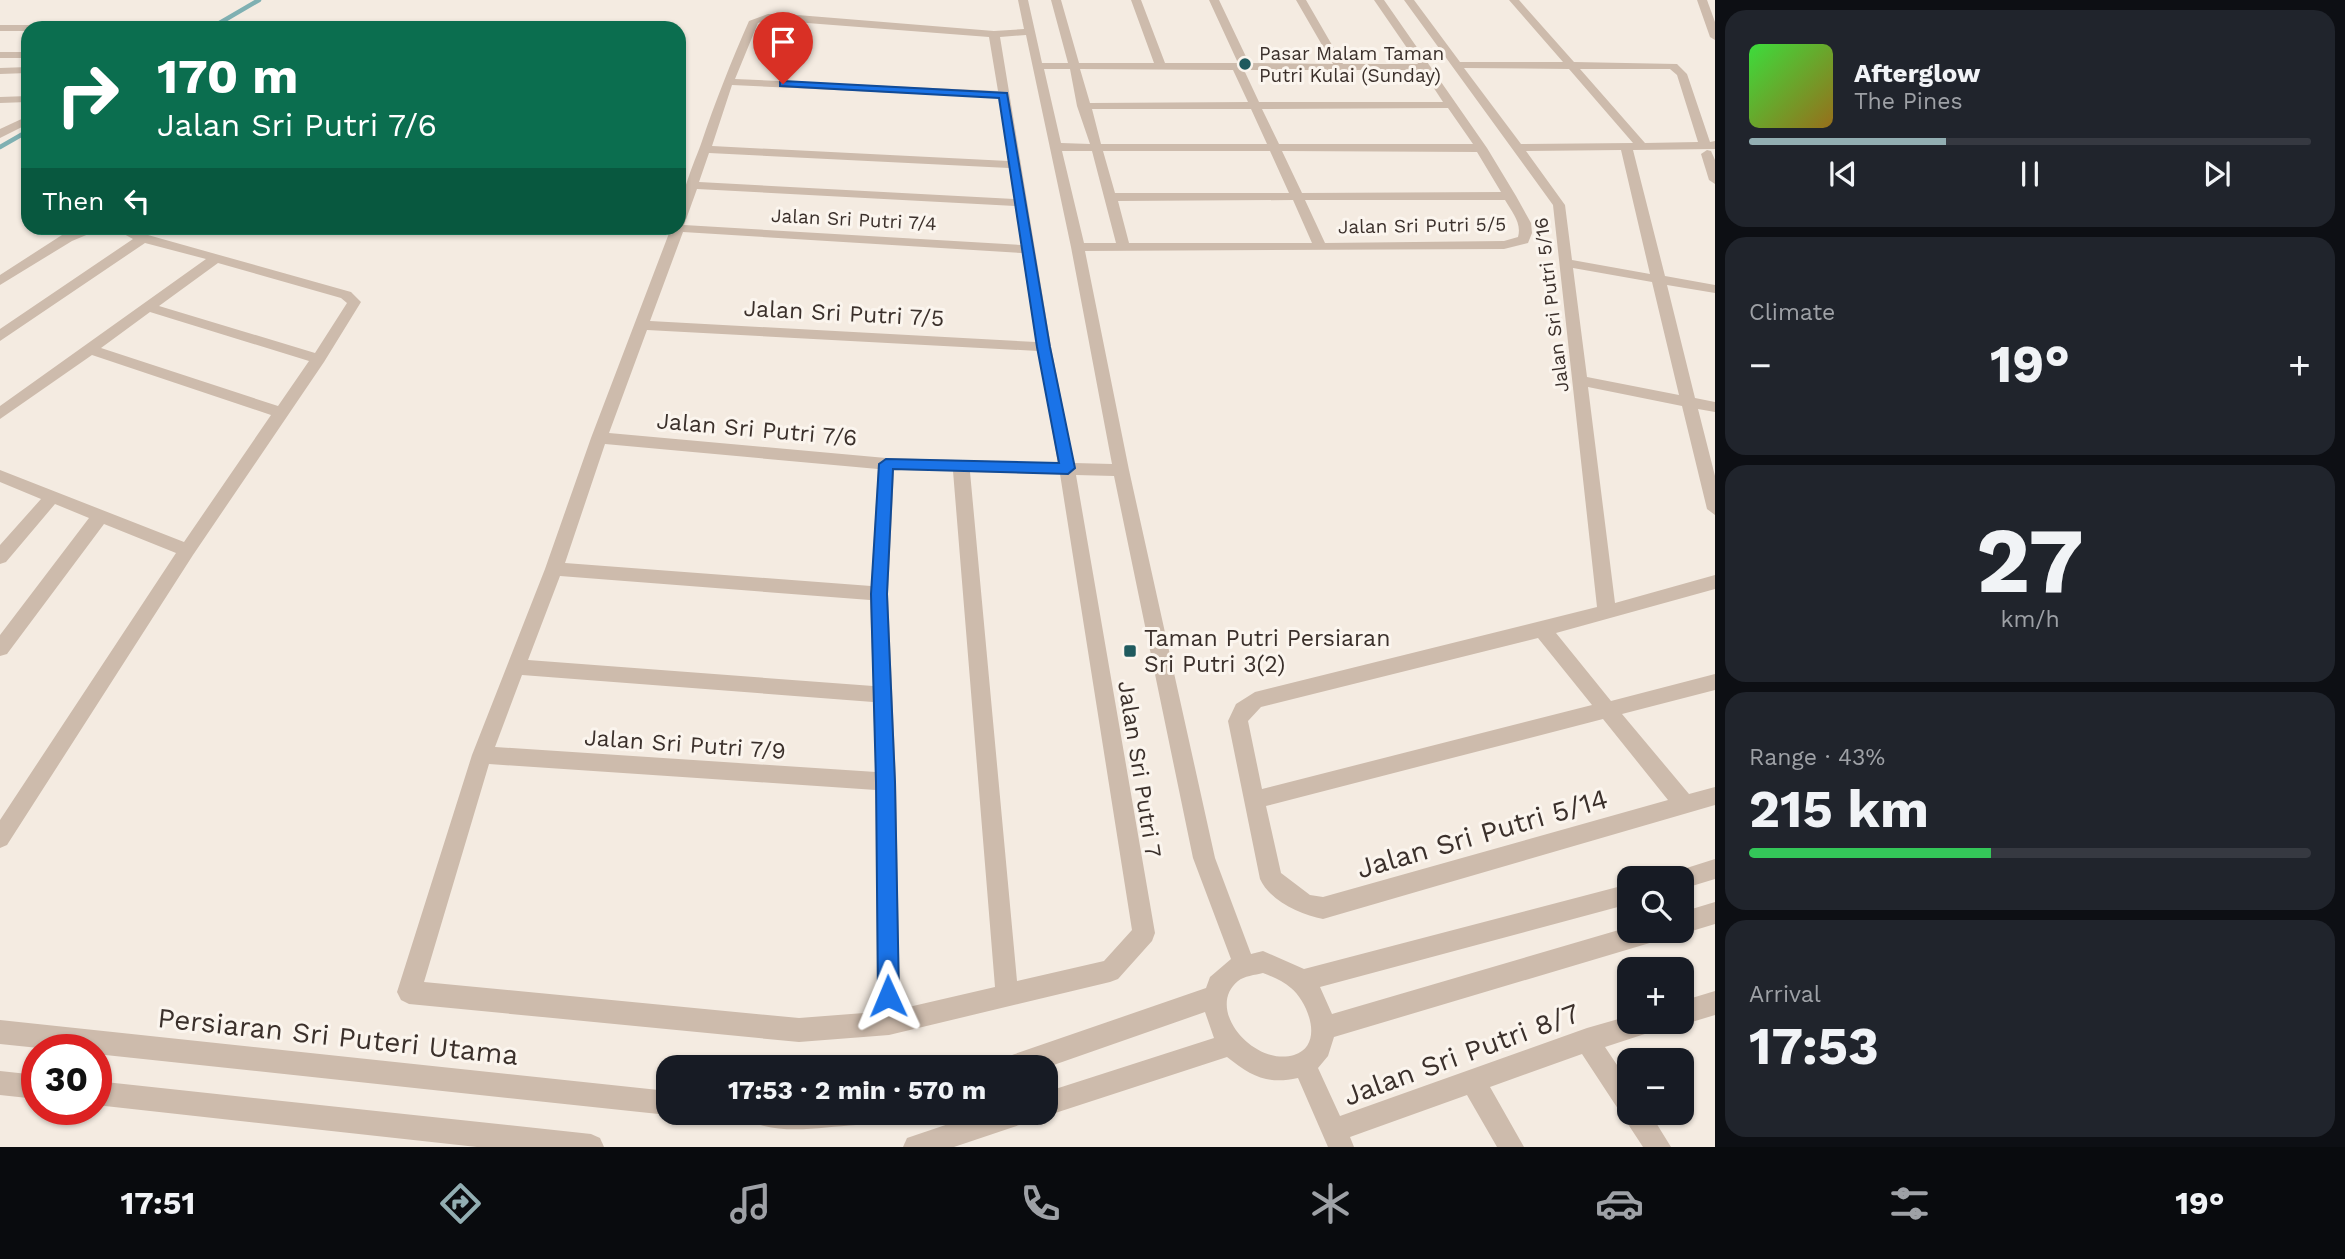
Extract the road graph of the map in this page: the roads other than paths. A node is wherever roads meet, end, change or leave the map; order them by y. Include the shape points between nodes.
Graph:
1 (1023, 0) edge
2 (1056, 0) edge
3 (1136, 0) edge
4 (1214, 0) edge
5 (1301, 0) edge
6 (1379, 0) edge
7 (1409, 0) edge
8 (1514, 0) edge
9 (1702, 0) edge
10 (0, 28) edge
11 (21, 28) edge
12 (1030, 32) junction
13 (995, 34) junction
14 (1715, 37) edge
15 (0, 55) edge
16 (21, 55) edge
17 (1569, 63) junction
18 (1455, 65) junction
19 (1036, 66) junction
20 (1073, 66) junction
21 (1241, 66) junction
22 (1161, 67) junction
23 (1340, 67) junction
24 (1423, 67) junction
25 (21, 70) edge
26 (0, 71) edge
27 (729, 82) junction
28 (1003, 95) junction
29 (21, 99) edge
30 (0, 100) edge
31 (1256, 105) junction
32 (1450, 105) junction
33 (1083, 106) junction
34 (21, 123) edge
35 (0, 134) edge
36 (1055, 147) junction
37 (1094, 147) junction
38 (1626, 147) junction
39 (1643, 147) junction
40 (1481, 148) junction
41 (1516, 148) junction
42 (705, 149) junction
43 (1276, 149) junction
44 (1710, 150) edge
45 (1016, 165) junction
46 (1715, 180) edge
47 (691, 185) junction
48 (1510, 196) junction
49 (1109, 197) junction
50 (1298, 198) junction
51 (686, 201) edge
52 (1021, 203) junction
53 (686, 227) edge
54 (76, 235) edge
55 (138, 235) edge
56 (675, 235) edge
57 (143, 237) junction
58 (1320, 246) junction
59 (1078, 247) junction
60 (1124, 247) junction
61 (1028, 249) junction
62 (216, 258) junction
63 (1566, 263) junction
64 (1658, 279) junction
65 (0, 281) edge
66 (1715, 289) edge
67 (148, 307) junction
68 (642, 325) junction
69 (0, 336) edge
70 (1044, 347) junction
71 (89, 349) junction
72 (319, 359) junction
73 (1580, 381) junction
74 (1689, 402) junction
75 (1715, 407) edge
76 (282, 413) junction
77 (0, 414) edge
78 (599, 438) junction
79 (886, 464) junction
80 (961, 466) junction
81 (1068, 468) junction
82 (1121, 470) junction
83 (0, 476) edge
84 (53, 496) junction
85 (1715, 509) edge
86 (101, 515) junction
87 (187, 550) junction
88 (0, 558) edge
89 (554, 569) junction
90 (1715, 582) edge
91 (879, 594) junction
92 (1607, 612) junction
93 (1542, 630) junction
94 (0, 649) edge
95 (516, 667) junction
96 (1715, 682) edge
97 (883, 695) junction
98 (1607, 710) junction
99 (482, 755) junction
100 (886, 782) junction
101 (1715, 796) edge
102 (1255, 800) junction
103 (1684, 804) junction
104 (0, 838) edge
105 (1715, 869) edge
106 (1694, 875) edge
107 (1617, 897) edge
108 (1715, 913) edge
109 (1694, 919) edge
110 (1617, 942) edge
111 (1244, 963) junction
112 (1301, 981) junction
113 (1007, 996) junction
114 (1215, 997) junction
115 (1715, 1003) edge
116 (1694, 1009) edge
117 (889, 1023) junction
118 (1323, 1028) junction
119 (1617, 1031) edge
120 (0, 1032) edge
121 (1587, 1040) junction
122 (1231, 1044) junction
123 (1047, 1055) edge
124 (1304, 1065) junction
125 (1473, 1082) junction
126 (0, 1083) edge
127 (21, 1085) edge
128 (1617, 1086) edge
129 (112, 1095) edge
130 (1058, 1100) edge
131 (656, 1102) edge
132 (983, 1125) edge
133 (1643, 1125) edge
134 (1337, 1139) edge
135 (591, 1147) edge
136 (916, 1147) edge
137 (1511, 1147) edge
138 (1658, 1147) edge

1 - 12 street
2 - 20 street
3 - 22 street
4 - 21 street
5 - 23 street
6 - 24 street, Jalan Sri Putri 5/5
7 - 18 street, Jalan Sri Putri 5/16
8 - 17 street
9 - 14 street
10 - 11 street
12 - 13 street
12 - 19 street
13 - 27 street via 785,13 754,21
13 - 28 street, Jalan Sri Putri 7
15 - 16 street
17 - 18 street
17 - 39 street
17 - 44 street via 1675,67 1682,74
18 - 41 street, Jalan Sri Putri 5/16
19 - 20 street
19 - 36 street
20 - 22 street
20 - 33 street
21 - 22 street
21 - 23 street
21 - 31 street
23 - 24 street
24 - 32 street, Jalan Sri Putri 5/5
25 - 26 street
27 - 28 street
27 - 42 street
28 - 45 street, Jalan Sri Putri 7
29 - 30 street
31 - 32 street
31 - 33 street
31 - 43 street
32 - 40 street, Jalan Sri Putri 5/5
33 - 37 street
34 - 35 street
36 - 37 street
36 - 59 street
37 - 43 street
37 - 49 street
38 - 39 street
38 - 41 street
38 - 64 street
39 - 44 street
40 - 43 street
40 - 48 street, Jalan Sri Putri 5/5
41 - 63 street, Jalan Sri Putri 5/16 via 1559,205
42 - 45 street
42 - 47 street
43 - 50 street
44 - 46 street
45 - 52 street, Jalan Sri Putri 7
47 - 51 street
47 - 52 street
48 - 50 street
48 - 58 street, Jalan Sri Putri 5/5 via 1527,233 1516,243
49 - 50 street
49 - 60 street
50 - 58 street
52 - 61 street, Jalan Sri Putri 7
53 - 61 street, Jalan Sri Putri 7/4
54 - 65 street
55 - 57 street
56 - 68 street
57 - 62 street
57 - 69 street
58 - 60 street, Jalan Sri Putri 5/5
59 - 60 street, Jalan Sri Putri 5/5
59 - 82 street
61 - 70 street, Jalan Sri Putri 7
62 - 67 street
62 - 72 street via 346,295 354,302
63 - 64 street
63 - 73 street, Jalan Sri Putri 5/16
64 - 66 street
64 - 74 street
67 - 71 street
67 - 72 street
68 - 70 street, Jalan Sri Putri 7/5
68 - 78 street
70 - 81 street, Jalan Sri Putri 7
71 - 76 street
71 - 77 street
72 - 76 street
73 - 74 street
73 - 92 street, Jalan Sri Putri 5/16
74 - 75 street
74 - 85 street
76 - 87 street
78 - 79 street, Jalan Sri Putri 7/6
78 - 89 street
79 - 80 street, Jalan Sri Putri 7/6
79 - 91 street
80 - 81 street, Jalan Sri Putri 7/6
80 - 113 street
81 - 82 street, Jalan Sri Putri 7/6
81 - 113 street, Jalan Sri Putri 7 via 1144,933 1110,971
82 - 111 street via 1204,858
83 - 84 street
84 - 86 street
84 - 88 street
86 - 87 street
86 - 94 street
87 - 104 street
89 - 91 street
89 - 95 street
90 - 92 street
91 - 97 street
92 - 93 street
93 - 98 street
93 - 102 street via 1255,700 1238,721
95 - 97 street
95 - 99 street
96 - 98 street
97 - 100 street
98 - 102 street
98 - 103 street
99 - 100 street, Jalan Sri Putri 7/9
99 - 117 street via 409,992 799,1030
100 - 117 street
101 - 103 street, Jalan Sri Putri 5/14
102 - 103 street, Jalan Sri Putri 5/14 via 1271,879 1305,905 1323,908
105 - 106 street
107 - 112 street
108 - 109 street
110 - 118 street
111 - 112 street via 1283,968
111 - 114 street via 1230,970
112 - 118 street via 1317,1003
113 - 117 street
114 - 122 street via 1217,1021
114 - 123 street
115 - 116 street
118 - 124 street via 1321,1043
119 - 121 street, Jalan Sri Putri 8/7
120 - 131 street, Persiaran Sri Puteri Utama
121 - 125 street, Jalan Sri Putri 8/7
121 - 128 street
122 - 124 street via 1258,1065 1290,1069
122 - 130 street
124 - 134 street
125 - 134 street, Jalan Sri Putri 8/7
125 - 137 street
126 - 127 street
129 - 135 street
132 - 136 street
133 - 138 street

